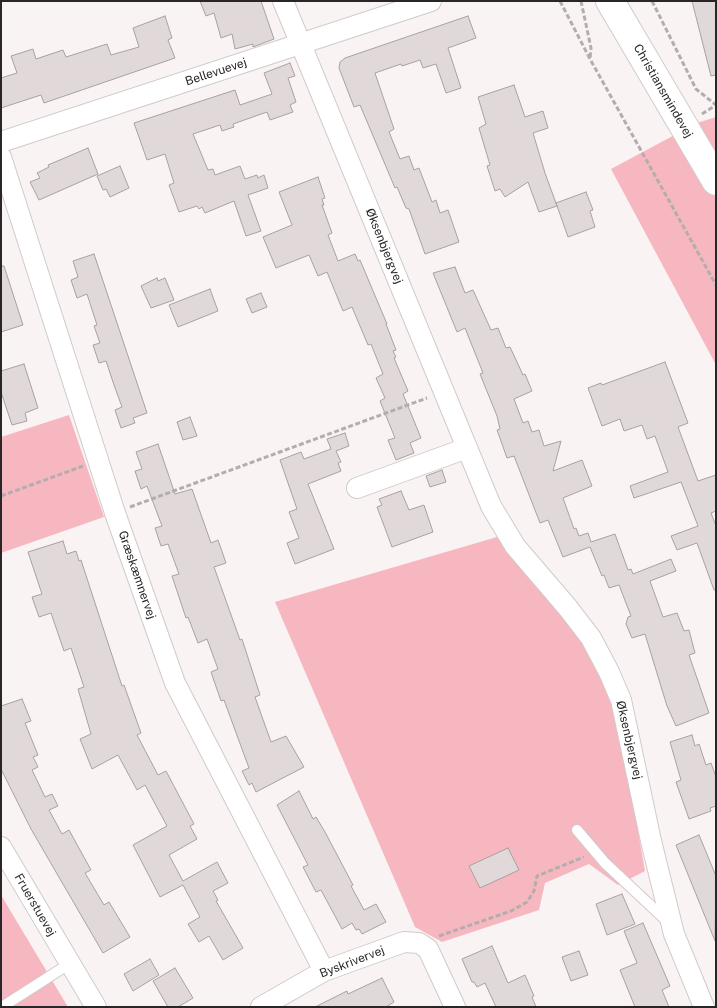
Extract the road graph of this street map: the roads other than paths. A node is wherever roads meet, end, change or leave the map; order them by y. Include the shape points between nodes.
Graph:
1 (284, 1) edge
2 (431, 1) edge
3 (610, 1) edge
4 (301, 44) junction
5 (1, 142) edge
6 (1, 157) edge
7 (716, 182) edge
8 (467, 448) junction
9 (357, 488) dead end
10 (577, 830) dead end
11 (1, 846) edge
12 (671, 925) junction
13 (69, 964) junction
14 (324, 971) junction
15 (2, 1007) edge
16 (96, 1007) edge
17 (262, 1007) edge
18 (455, 1007) edge
19 (704, 1007) edge

1 - 4 street, Øksenbjergvej
2 - 4 street, Bellevuevej
3 - 7 street, Christiansmindevej
4 - 5 street, Bellevuevej
4 - 8 street, Øksenbjergvej
6 - 14 street, Græskæmnervej via 115,513 175,683
8 - 9 street
8 - 12 street, Øksenbjergvej via 491,506 515,546 591,638 621,700
10 - 12 lane via 595,852
11 - 13 street, Fruerstuevej
12 - 19 street, Øksenbjergvej
13 - 15 lane
13 - 16 street, Fruerstuevej
14 - 17 street, Byskrivervej
14 - 18 street, Byskrivervej via 404,942 419,943 428,949

